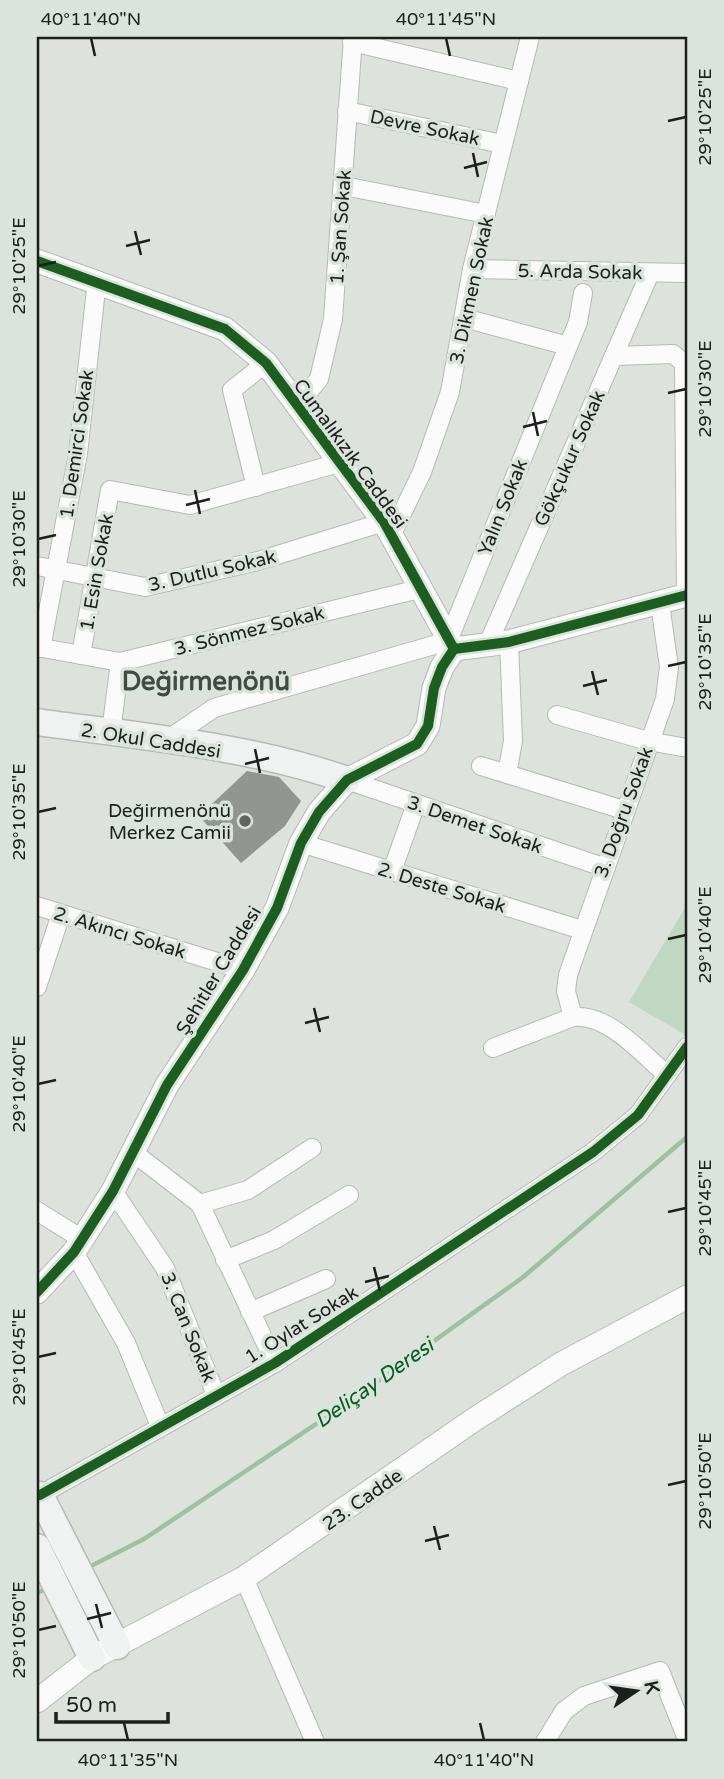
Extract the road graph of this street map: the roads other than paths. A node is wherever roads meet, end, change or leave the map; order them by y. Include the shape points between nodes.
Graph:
1 (530, 37) edge
2 (352, 39) edge
3 (519, 81) junction
4 (347, 111) junction
5 (502, 144) junction
6 (344, 186) junction
7 (486, 215) junction
8 (37, 261) edge
9 (472, 269) junction
10 (650, 273) junction
11 (687, 273) edge
12 (97, 280) junction
13 (583, 293) dead end
14 (464, 318) junction
15 (568, 346) junction
16 (614, 356) junction
17 (266, 363) junction
18 (296, 407) junction
19 (686, 440) edge
20 (339, 463) junction
21 (256, 487) junction
22 (388, 529) junction
23 (37, 566) edge
24 (56, 569) junction
25 (96, 578) junction
26 (419, 589) junction
27 (687, 595) edge
28 (660, 604) junction
29 (498, 643) junction
30 (451, 645) junction
31 (39, 648) edge
32 (81, 655) junction
33 (120, 662) junction
34 (557, 715) dead end
35 (37, 722) edge
36 (111, 732) junction
37 (167, 740) junction
38 (649, 741) junction
39 (687, 748) edge
40 (481, 766) dead end
41 (507, 774) junction
42 (347, 780) junction
43 (416, 804) junction
44 (624, 810) junction
45 (301, 843) junction
46 (603, 867) junction
47 (392, 871) junction
48 (37, 906) edge
49 (61, 914) junction
50 (582, 930) junction
51 (243, 970) junction
52 (37, 987) edge
53 (573, 1017) junction
54 (687, 1047) edge
55 (492, 1048) dead end
56 (667, 1075) junction
57 (312, 1148) dead end
58 (134, 1153) junction
59 (113, 1191) junction
60 (349, 1195) dead end
61 (200, 1204) junction
62 (37, 1211) edge
63 (78, 1245) junction
64 (225, 1259) junction
65 (326, 1279) dead end
66 (37, 1292) edge
67 (687, 1297) edge
68 (250, 1312) junction
69 (275, 1363) junction
70 (216, 1395) junction
71 (160, 1426) junction
72 (40, 1495) joint
73 (37, 1546) edge
74 (244, 1578) junction
75 (117, 1646) junction
76 (92, 1658) junction
77 (37, 1701) edge
78 (687, 1739) edge
79 (315, 1742) edge
80 (545, 1742) edge

1 - 3 street, 3. Dikmen Sokak
2 - 3 street
2 - 4 street, 1. Şan Sokak
3 - 5 street, 3. Dikmen Sokak
4 - 5 street, Devre Sokak
4 - 6 street, 1. Şan Sokak
5 - 7 street, 3. Dikmen Sokak
6 - 7 street
6 - 18 street, 1. Şan Sokak via 333,319 319,379
7 - 9 street, 3. Dikmen Sokak
8 - 12 street, Cumalıkızık Caddesi
9 - 10 street, 5. Arda Sokak
9 - 14 street, 3. Dikmen Sokak
10 - 11 street, 5. Arda Sokak
10 - 16 street, Gökçukur Sokak
12 - 17 street, Cumalıkızık Caddesi via 225,329
12 - 24 street, 1. Demirci Sokak via 78,454
13 - 15 street, Yalın Sokak
14 - 15 street
14 - 22 street, 3. Dikmen Sokak via 450,392 422,472
15 - 30 street, Yalın Sokak
16 - 19 street via 673,354 684,363
16 - 29 street, Gökçukur Sokak
17 - 18 street, Cumalıkızık Caddesi
17 - 21 street via 232,390
18 - 20 street, Cumalıkızık Caddesi
19 - 27 street
20 - 21 street
20 - 22 street, Cumalıkızık Caddesi
21 - 25 street, 1. Esin Sokak via 190,505 110,490
22 - 25 street, 3. Dutlu Sokak via 145,587
22 - 26 street, Cumalıkızık Caddesi
23 - 24 street, 3. Dutlu Sokak
24 - 25 street, 3. Dutlu Sokak
24 - 31 street, 1. Demirci Sokak
25 - 32 street, 1. Esin Sokak
26 - 30 street, Cumalıkızık Caddesi
26 - 33 street, 3. Sönmez Sokak
27 - 28 street
28 - 29 street
28 - 38 street, 3. Doğru Sokak via 669,667 665,699
29 - 30 street
29 - 41 street via 513,741
30 - 37 street via 214,708
30 - 42 street, Şehitler Caddesi via 434,688 428,726 417,744
31 - 32 street, 3. Sönmez Sokak
32 - 33 street, 3. Sönmez Sokak
33 - 36 street
34 - 38 street
35 - 36 main road, 2. Okul Caddesi
36 - 37 main road, 2. Okul Caddesi
37 - 42 main road, 2. Okul Caddesi via 315,769
38 - 39 street
38 - 44 street, 3. Doğru Sokak
40 - 41 street
41 - 44 street
42 - 43 street, 3. Demet Sokak
42 - 45 street, Şehitler Caddesi via 319,812
43 - 46 street, 3. Demet Sokak
43 - 47 street
44 - 46 street, 3. Doğru Sokak
45 - 47 street, 2. Deste Sokak
45 - 51 street, Şehitler Caddesi via 277,908
46 - 50 street, 3. Doğru Sokak
47 - 50 street, 2. Deste Sokak
48 - 49 street, 2. Akıncı Sokak
49 - 51 street, 2. Akıncı Sokak
49 - 52 street
50 - 53 street, 3. Doğru Sokak via 567,983
51 - 58 street, Şehitler Caddesi via 167,1085
53 - 55 street
53 - 56 street via 600,1021
54 - 56 street, 1. Oylat Sokak
56 - 69 street, 1. Oylat Sokak via 638,1115 593,1153
57 - 61 street via 248,1190
58 - 59 street, Şehitler Caddesi
58 - 61 street
59 - 63 street, Şehitler Caddesi
59 - 70 street, 3. Can Sokak via 165,1268
60 - 64 street via 274,1240
61 - 64 street
62 - 63 street
63 - 66 street, Şehitler Caddesi
63 - 71 street
64 - 68 street
65 - 68 street
67 - 74 street, 23. Cadde via 551,1370
68 - 69 street
69 - 70 street, 1. Oylat Sokak
70 - 71 street, 1. Oylat Sokak
71 - 72 street, 1. Oylat Sokak
72 - 75 main road
73 - 76 main road
74 - 75 street, 23. Cadde
74 - 79 street
75 - 76 street, 23. Cadde
76 - 77 street, 23. Cadde
78 - 80 street via 660,1671 584,1696 564,1711

